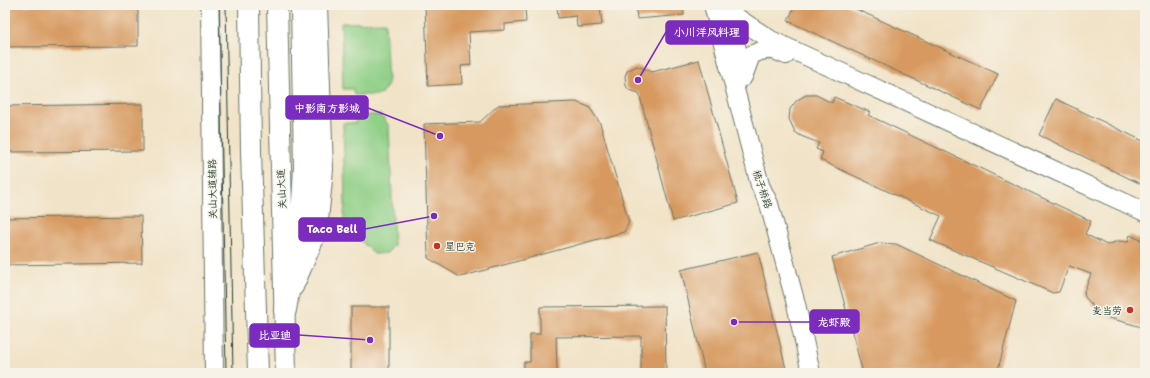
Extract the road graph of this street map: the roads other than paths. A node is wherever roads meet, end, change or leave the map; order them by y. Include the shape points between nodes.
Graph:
1 (210, 5) edge
2 (249, 5) edge
3 (277, 5) edge
4 (302, 5) edge
5 (318, 5) edge
6 (722, 6) edge
7 (743, 77) junction
8 (1145, 212) edge
9 (1145, 221) edge
10 (285, 310) junction
11 (214, 373) edge
12 (258, 373) edge
13 (286, 373) edge
14 (811, 373) edge
15 (820, 373) edge

1 - 11 street, 关山大道辅路
2 - 12 main road
3 - 10 main road, 关山大道
4 - 10 highway via 305,167 303,203
5 - 10 street via 324,169 318,231
6 - 7 street, 梳子桥路
6 - 8 street via 771,40
6 - 14 street, 梳子桥路 via 760,185 769,204 796,304
7 - 9 street via 751,55 763,49 776,50
7 - 15 street, 梳子桥路 via 781,210
10 - 13 main road, 关山大道

